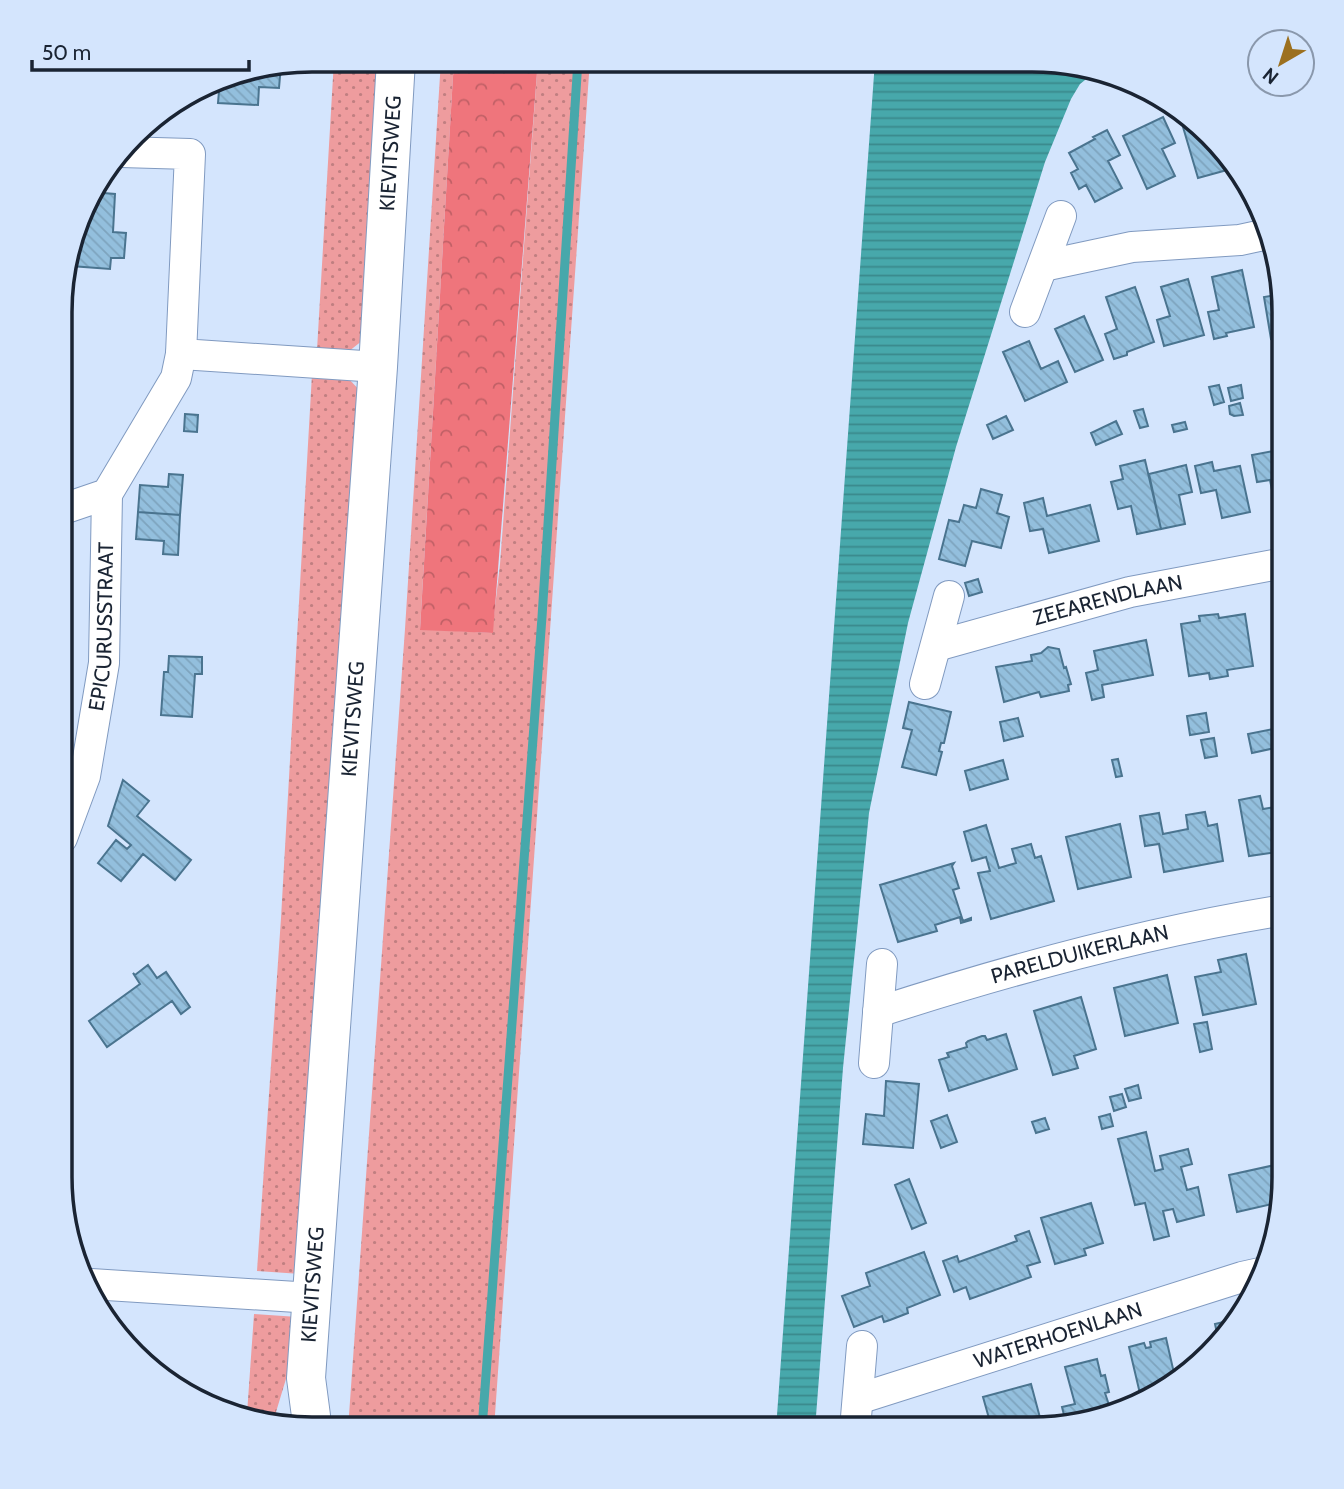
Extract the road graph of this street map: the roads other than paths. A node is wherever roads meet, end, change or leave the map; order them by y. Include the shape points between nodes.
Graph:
1 (395, 72) edge
2 (133, 152) edge
3 (1062, 216) dead end
4 (1260, 236) edge
5 (1043, 266) junction
6 (1025, 312) dead end
7 (181, 354) junction
8 (378, 367) junction
9 (107, 494) junction
10 (72, 506) edge
11 (1272, 564) edge
12 (949, 596) dead end
13 (936, 646) junction
14 (925, 684) dead end
15 (72, 811) edge
16 (1272, 912) edge
17 (882, 964) dead end
18 (878, 1012) junction
19 (874, 1063) dead end
20 (1251, 1275) edge
21 (97, 1283) edge
22 (312, 1298) junction
23 (862, 1346) dead end
24 (306, 1378) junction
25 (858, 1399) junction
26 (285, 1416) edge
27 (311, 1417) edge
28 (856, 1417) edge

1 - 8 street, KIEVITSWEG
2 - 7 street via 190,154
3 - 5 street
4 - 5 street via 1132,247
5 - 6 street
7 - 8 street
7 - 9 street via 176,378
8 - 22 street, KIEVITSWEG
9 - 10 street
9 - 15 street, EPICURUSSTRAAT via 104,663 85,776
11 - 13 street, ZEEARENDLAAN via 1130,592
12 - 13 street
13 - 14 street
16 - 18 street, PARELDUIKERLAAN via 1084,951
17 - 18 street
18 - 19 street
20 - 25 street, WATERHOENLAAN
21 - 22 street
22 - 24 street, KIEVITSWEG
23 - 25 street
24 - 26 street, KIEVITSWEG
24 - 27 street, KIEVITSWEG
25 - 28 street

